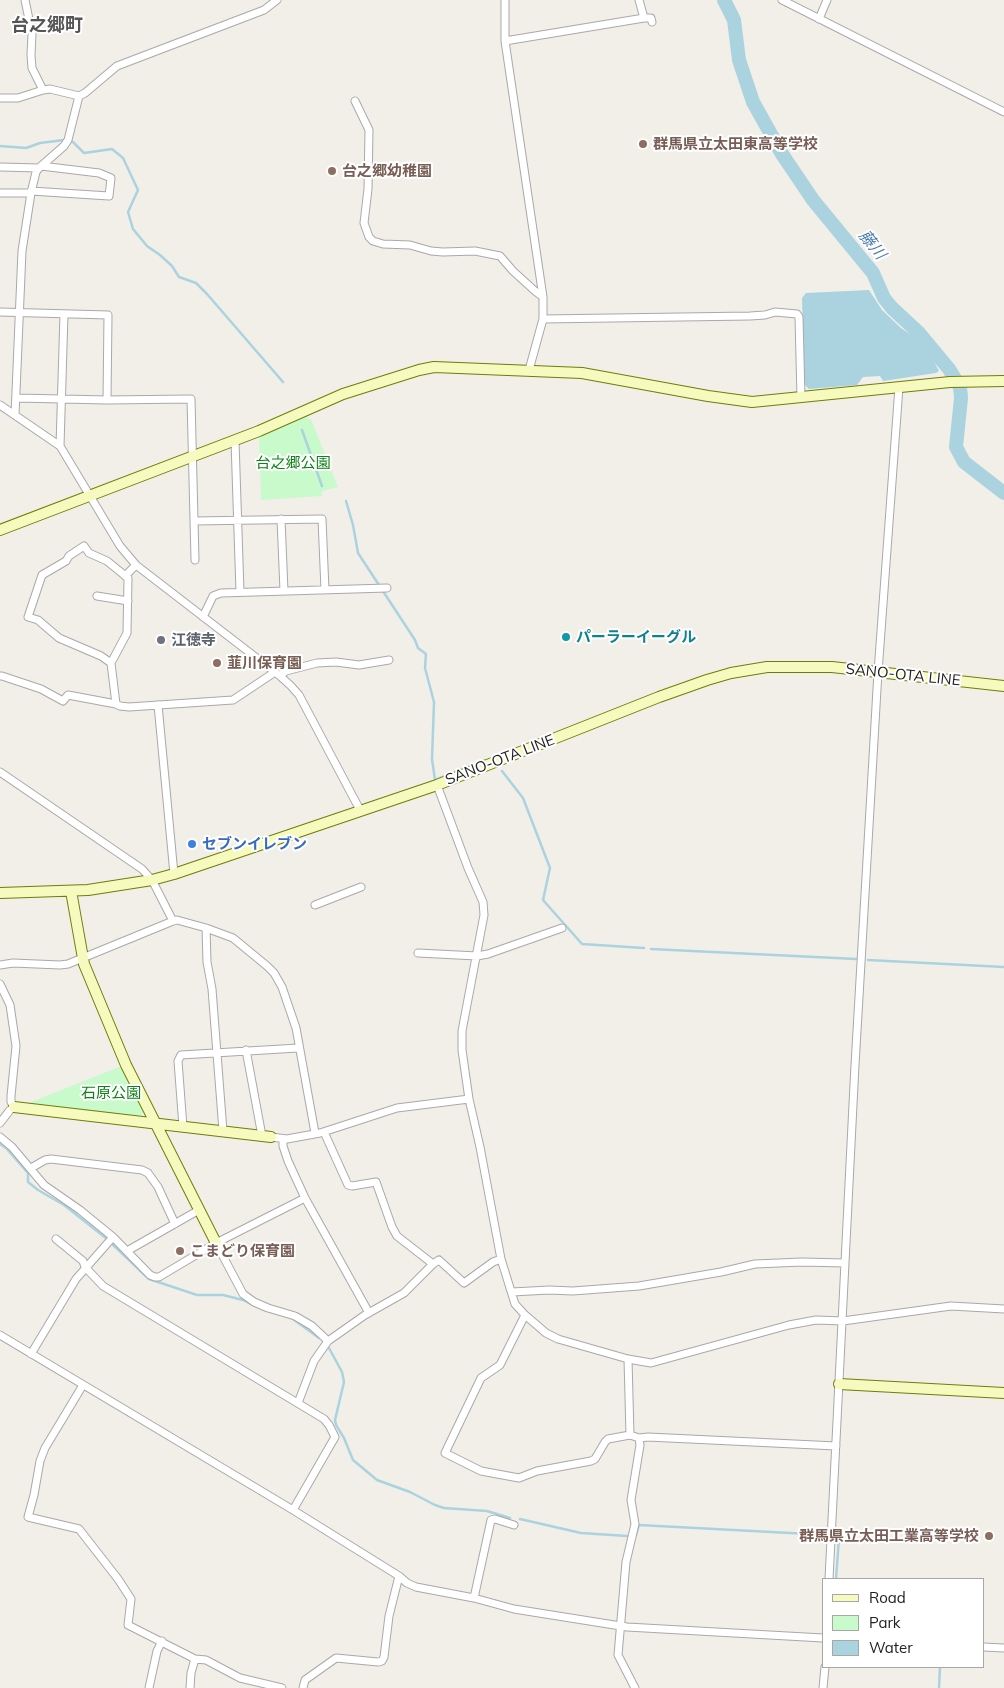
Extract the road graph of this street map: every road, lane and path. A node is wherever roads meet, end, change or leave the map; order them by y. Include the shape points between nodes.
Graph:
1 (25, 0) edge
2 (277, 0) edge
3 (505, 0) edge
4 (639, 0) edge
5 (782, 0) edge
6 (827, 0) edge
7 (268, 3) edge
8 (644, 18) junction
9 (819, 19) junction
10 (652, 22) dead end
11 (505, 41) junction
12 (42, 90) junction
13 (79, 96) junction
14 (0, 98) edge
15 (355, 102) dead end
16 (1004, 112) edge
17 (0, 167) edge
18 (40, 167) junction
19 (31, 192) junction
20 (0, 193) edge
21 (544, 296) junction
22 (0, 312) edge
23 (20, 312) junction
24 (64, 314) junction
25 (544, 318) junction
26 (529, 370) junction
27 (1004, 381) edge
28 (899, 387) junction
29 (17, 398) junction
30 (801, 398) junction
31 (62, 399) junction
32 (107, 400) junction
33 (0, 405) edge
34 (15, 415) junction
35 (235, 441) junction
36 (60, 446) junction
37 (193, 456) junction
38 (90, 495) junction
39 (238, 520) junction
40 (281, 520) junction
41 (194, 521) junction
42 (0, 530) edge
43 (196, 560) dead end
44 (136, 565) junction
45 (125, 576) junction
46 (383, 588) dead end
47 (325, 590) junction
48 (284, 591) junction
49 (240, 592) junction
50 (97, 596) dead end
51 (128, 601) junction
52 (203, 616) junction
53 (389, 660) dead end
54 (111, 663) junction
55 (878, 672) junction
56 (277, 674) junction
57 (0, 676) edge
58 (1004, 686) edge
59 (116, 704) junction
60 (158, 705) junction
61 (0, 772) edge
62 (437, 785) junction
63 (360, 810) junction
64 (174, 874) junction
65 (152, 880) junction
66 (362, 887) dead end
67 (71, 891) junction
68 (0, 893) edge
69 (315, 905) dead end
70 (173, 920) junction
71 (206, 928) junction
72 (562, 928) dead end
73 (418, 954) dead end
74 (477, 956) junction
75 (82, 958) junction
76 (0, 965) edge
77 (0, 984) edge
78 (298, 1048) junction
79 (246, 1050) junction
80 (217, 1052) junction
81 (469, 1099) junction
82 (14, 1107) junction
83 (0, 1123) edge
84 (155, 1124) junction
85 (183, 1127) junction
86 (223, 1131) junction
87 (324, 1132) junction
88 (315, 1133) junction
89 (0, 1137) edge
90 (267, 1137) junction
91 (283, 1139) junction
92 (31, 1168) junction
93 (305, 1198) junction
94 (199, 1210) junction
95 (175, 1224) junction
96 (113, 1236) junction
97 (56, 1239) dead end
98 (216, 1243) junction
99 (127, 1251) junction
100 (501, 1259) junction
101 (846, 1263) junction
102 (433, 1264) junction
103 (85, 1267) junction
104 (512, 1292) junction
105 (1004, 1309) edge
106 (369, 1313) junction
107 (525, 1314) junction
108 (843, 1321) junction
109 (0, 1335) edge
110 (328, 1341) junction
111 (31, 1354) junction
112 (628, 1359) junction
113 (839, 1384) junction
114 (83, 1385) junction
115 (1004, 1393) edge
116 (298, 1403) junction
117 (630, 1435) junction
118 (639, 1438) junction
119 (836, 1446) junction
120 (293, 1510) junction
121 (514, 1525) dead end
122 (399, 1576) junction
123 (829, 1578) edge
124 (474, 1598) junction
125 (620, 1626) junction
126 (822, 1638) edge
127 (162, 1641) junction
128 (984, 1647) edge
129 (1004, 1648) edge
130 (195, 1659) junction
131 (825, 1668) edge
132 (149, 1688) edge
133 (190, 1688) edge
134 (282, 1688) edge
135 (303, 1688) edge
136 (635, 1688) edge
137 (823, 1688) edge

1 - 12 street via 32,34 32,68
2 - 7 street
3 - 11 street
4 - 8 street
5 - 9 street
6 - 9 street
7 - 13 street via 264,10 117,66
8 - 10 street via 652,18
8 - 11 street
9 - 16 street
11 - 21 street
12 - 13 street
12 - 14 street via 18,98
13 - 18 street via 68,140
15 - 21 street via 369,130 364,223 369,237 383,244 410,245 431,251 475,251 500,256
17 - 18 street
18 - 19 street
18 - 19 street via 99,173 111,178 109,196
19 - 20 street
19 - 23 street via 22,251
21 - 25 street
22 - 23 street
23 - 24 street
23 - 29 street
24 - 31 street
24 - 32 street via 108,315
25 - 26 street
25 - 30 street via 797,314
26 - 30 street via 605,376 752,402
26 - 35 street via 434,367 419,370 343,394
27 - 28 street
28 - 30 street
28 - 55 street
29 - 31 street
29 - 34 street
31 - 32 street
31 - 36 street
32 - 37 street via 191,399
33 - 34 street
34 - 36 street
35 - 37 street
35 - 39 street
36 - 38 street
37 - 38 street
37 - 41 street
38 - 42 street
38 - 44 street via 120,546
39 - 40 street
39 - 41 street
39 - 49 street
40 - 47 street via 322,519
40 - 48 street
41 - 43 street
44 - 45 street
44 - 52 street
45 - 51 street via 128,578
45 - 54 street via 107,561 89,553 84,546 42,575 28,617 38,620 59,638
46 - 47 street
47 - 48 street
48 - 49 street
49 - 52 street via 213,596
50 - 51 street
51 - 54 street via 127,633
52 - 56 street
53 - 56 street via 359,665 318,663
54 - 59 street
55 - 58 street, SANO-OTA LINE
55 - 62 street, SANO-OTA LINE via 797,666 731,673 659,697
55 - 101 street
56 - 60 street via 233,700
56 - 63 street via 299,695
57 - 59 street via 41,689 63,701 68,695
59 - 60 street via 129,707
60 - 64 street
61 - 65 street via 142,869
62 - 63 street, SANO-OTA LINE
62 - 74 street via 483,902
63 - 64 street, SANO-OTA LINE
64 - 65 street, SANO-OTA LINE
65 - 67 street, SANO-OTA LINE
65 - 70 street
66 - 69 street
67 - 68 street, SANO-OTA LINE
67 - 75 street
70 - 71 street
70 - 75 street
71 - 78 street via 233,938 274,973 282,986 296,1028
71 - 80 street
72 - 74 street
73 - 74 street
74 - 81 street via 462,1031
75 - 76 street via 60,965
75 - 84 street
77 - 82 street via 10,1005 16,1046 11,1096
78 - 79 street
78 - 88 street
79 - 80 street
79 - 90 street
80 - 85 street via 179,1057
80 - 86 street
81 - 87 street via 397,1108
81 - 100 street
82 - 83 street
82 - 84 street
84 - 85 street
84 - 94 street
85 - 86 street
86 - 90 street
87 - 88 street
87 - 102 street via 348,1185 376,1182 397,1236
88 - 91 street
89 - 92 street
90 - 91 street
91 - 93 street via 288,1161
92 - 95 street via 52,1159 142,1170 158,1187
92 - 96 street via 44,1185
93 - 98 street
93 - 106 street
94 - 95 street
94 - 98 street
95 - 99 street
96 - 99 street
96 - 103 street
97 - 103 street via 83,1261
98 - 99 street via 159,1277 150,1275
98 - 110 street via 243,1294 268,1308 295,1316
100 - 102 street via 464,1283 439,1260
100 - 104 street
101 - 104 street via 755,1264 639,1286
101 - 108 street
102 - 106 street via 404,1293
103 - 111 street
103 - 116 street via 103,1286
104 - 107 street via 515,1304
105 - 108 street via 950,1306
106 - 110 street
107 - 112 street via 558,1339
107 - 117 street via 500,1365 481,1378 445,1453 481,1471 519,1478 536,1471 591,1461 608,1439
108 - 112 street via 816,1320 789,1325 651,1363
108 - 113 street
109 - 111 street
110 - 116 street via 314,1362
111 - 114 street
112 - 117 street
113 - 115 street
113 - 119 street
114 - 120 street
114 - 127 street via 45,1448 28,1517 79,1529 131,1599 128,1625
116 - 120 street via 324,1419 335,1437
117 - 118 street
118 - 119 street
118 - 125 street via 632,1500 635,1524 626,1562
119 - 123 street
120 - 122 street
121 - 124 street via 491,1520
122 - 124 street via 416,1586
122 - 135 street via 382,1660 336,1658 306,1680
124 - 125 street via 514,1609
125 - 126 street
125 - 136 street via 618,1655
127 - 130 street
127 - 132 street
128 - 129 street
130 - 133 street
130 - 134 street via 206,1660 240,1678
131 - 137 street

